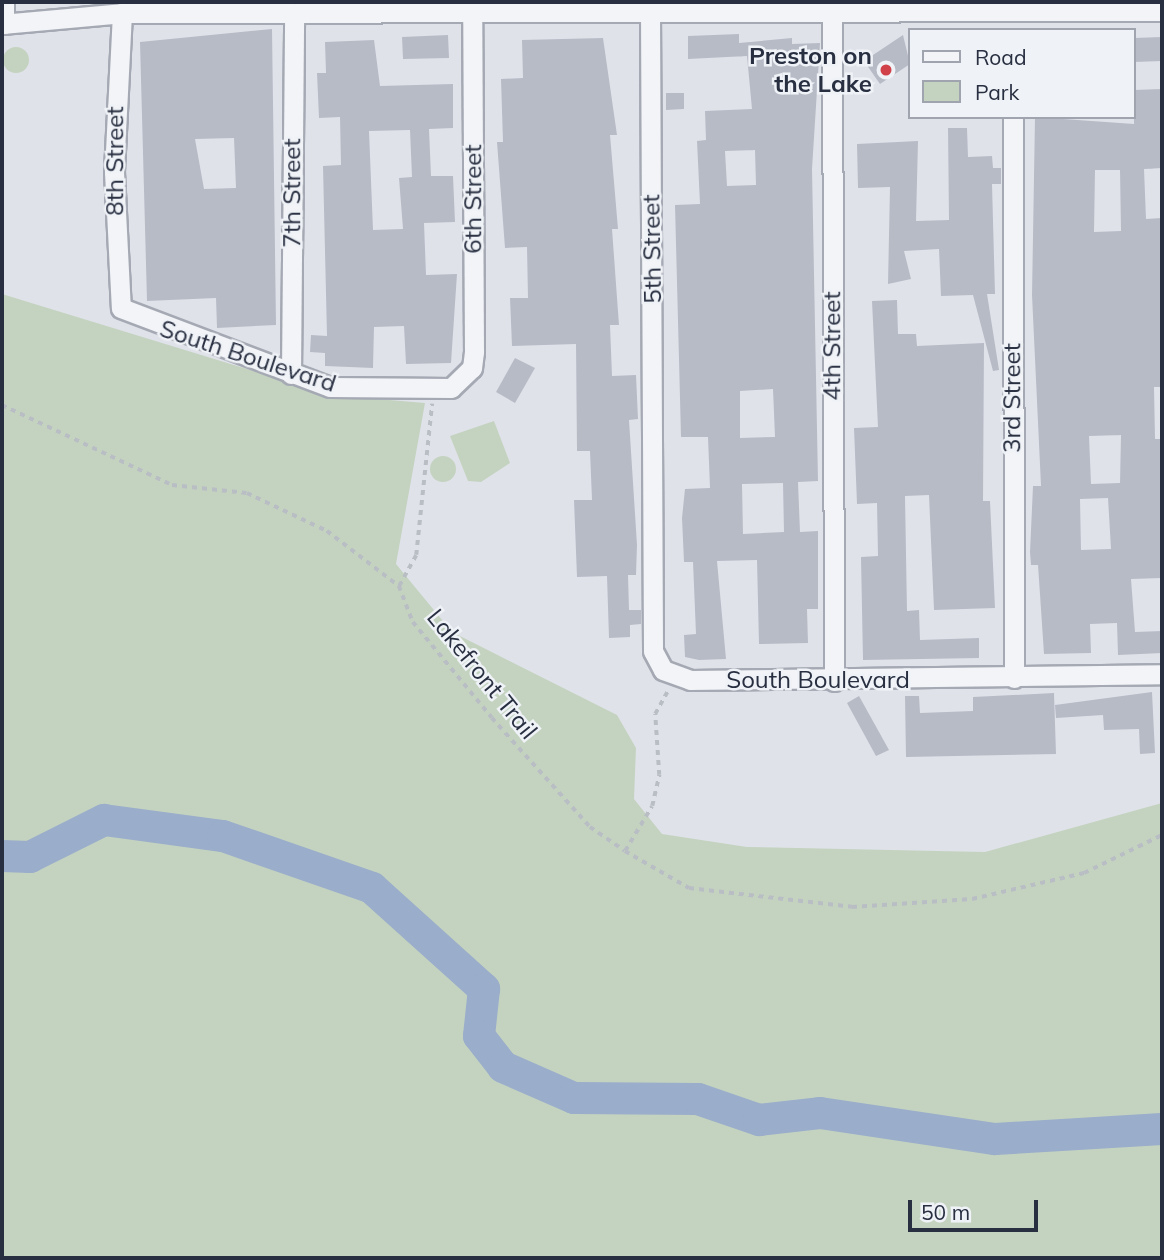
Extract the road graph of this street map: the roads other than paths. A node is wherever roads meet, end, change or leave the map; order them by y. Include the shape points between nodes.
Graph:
1 (4, 2) edge
2 (832, 7) edge
3 (1162, 11) edge
4 (472, 12) junction
5 (650, 12) junction
6 (122, 13) junction
7 (294, 13) junction
8 (1013, 20) edge
9 (3, 23) edge
10 (1013, 119) edge
11 (121, 308) joint
12 (291, 374) junction
13 (463, 382) joint
14 (1162, 674) edge
15 (677, 675) joint
16 (1014, 678) junction
17 (834, 681) junction

1 - 9 street
2 - 5 street
2 - 8 street
2 - 17 street, 4th Street
3 - 8 street
4 - 5 street
4 - 7 street
4 - 13 street, 6th Street via 474,352
5 - 15 street, 5th Street via 653,651 663,670
6 - 7 street
6 - 9 street
6 - 11 street, 8th Street via 114,172
7 - 12 street, 7th Street
10 - 16 street, 3rd Street
11 - 12 street, South Boulevard
12 - 13 street, South Boulevard via 330,387 431,388
14 - 16 street, South Boulevard
15 - 17 street, South Boulevard
16 - 17 street, South Boulevard

